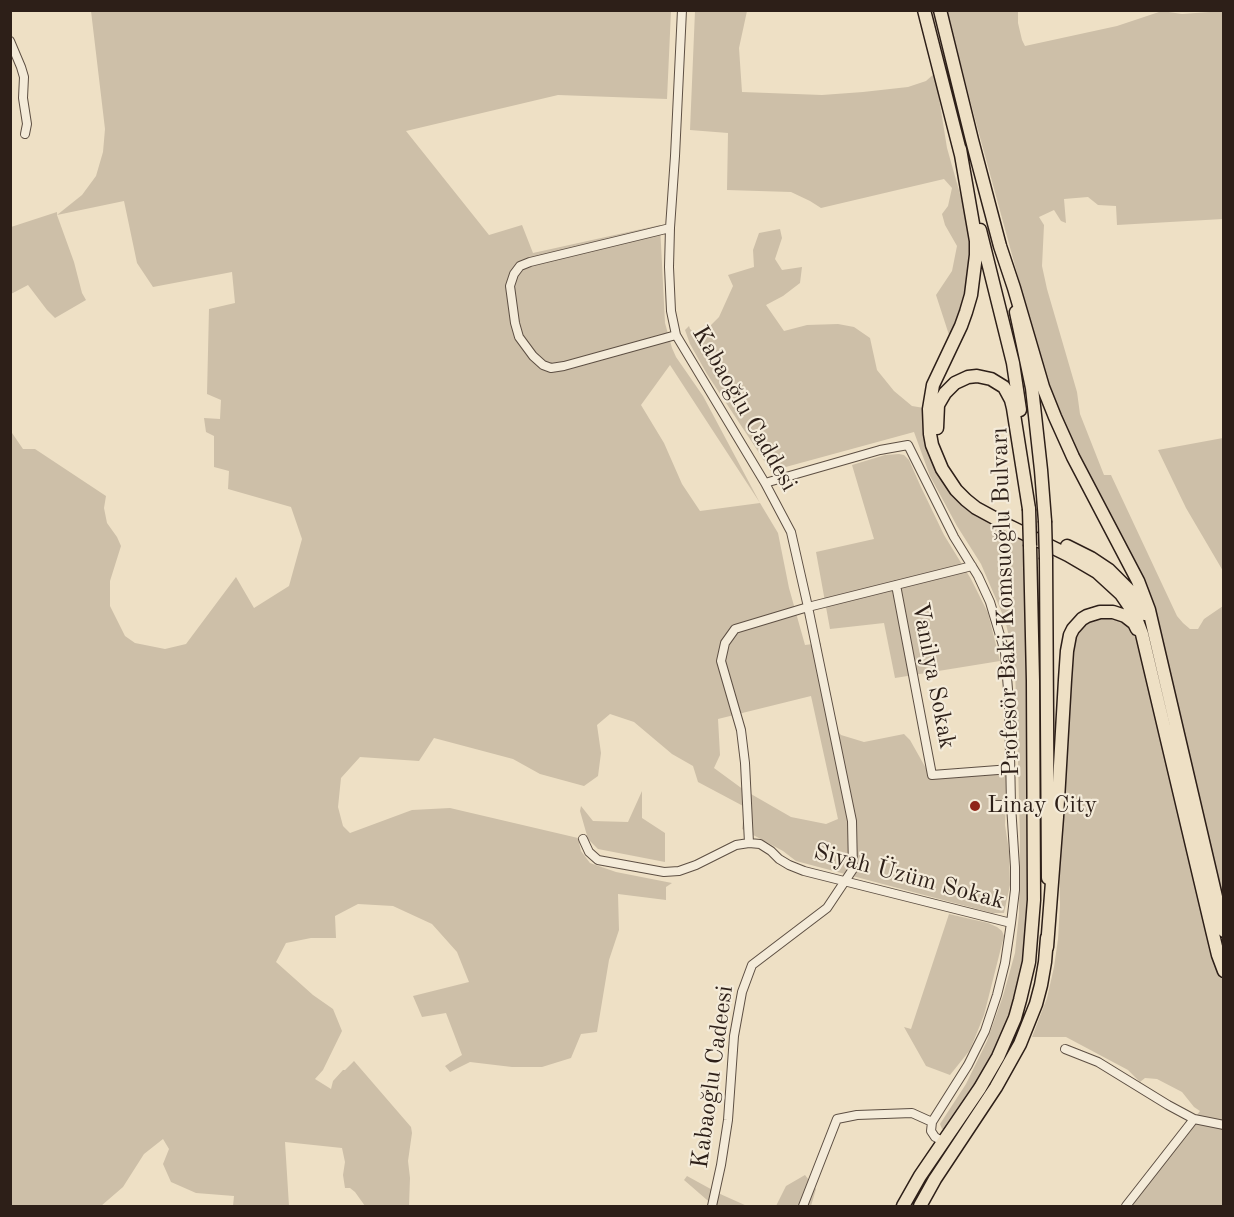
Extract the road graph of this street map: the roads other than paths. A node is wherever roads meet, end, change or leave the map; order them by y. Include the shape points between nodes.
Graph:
1 (682, 10) edge
2 (924, 10) edge
3 (940, 10) edge
4 (10, 41) edge
5 (25, 134) dead end
6 (960, 149) junction
7 (670, 228) junction
8 (1000, 246) junction
9 (676, 335) junction
10 (765, 483) junction
11 (1029, 509) junction
12 (972, 566) junction
13 (896, 585) junction
14 (808, 607) junction
15 (1152, 649) junction
16 (1011, 769) junction
17 (994, 805) dead end
18 (1011, 805) junction
19 (583, 839) dead end
20 (749, 843) junction
21 (846, 881) junction
22 (1011, 923) junction
23 (1224, 932) edge
24 (1047, 947) junction
25 (1224, 970) edge
26 (1065, 1049) dead end
27 (1194, 1119) junction
28 (932, 1122) junction
29 (1224, 1125) edge
30 (944, 1142) junction
31 (712, 1206) edge
32 (803, 1206) edge
33 (903, 1206) edge
34 (920, 1206) edge
35 (1126, 1206) edge

1 - 7 street, Kabaoğlu Caddesi
2 - 6 main road, Profesör Baki Komsuoğlu Bulvarı
3 - 8 main road, Profesör Baki Komsuoğlu Bulvarı
4 - 5 street via 24,77
6 - 11 main road, Profesör Baki Komsuoğlu Bulvarı via 1013,363
6 - 15 main road via 976,255 966,312 930,397 930,434 937,458 956,490 976,508 1082,563 1110,582 1126,600
7 - 9 street, Kabaoğlu Caddesi via 669,287
7 - 9 street via 530,262 520,266 510,286 519,337 533,356 551,368
8 - 15 main road via 1055,417 1149,610
8 - 24 main road, Profesör Baki Komsuoğlu Bulvarı, bridge via 1032,388 1045,521
9 - 10 street, Kabaoğlu Caddesi
10 - 12 street via 908,445
10 - 14 street, Kabaoğlu Caddesi via 791,532
11 - 15 main road via 1013,408 1004,387 977,376 955,383 938,405 938,429 945,458 963,485 993,509 1109,570 1145,615
11 - 30 main road, Profesör Baki Komsuoğlu Bulvarı, bridge via 1034,900 1029,962 1015,1018 998,1057
12 - 13 street
12 - 16 street via 990,602 1005,652
13 - 14 street
13 - 16 street, Vanilya Sokak via 932,775
14 - 20 street via 735,629 725,643 721,661 741,730
14 - 21 street, Kabaoğlu Cadeesi via 852,821 854,869
15 - 23 main road
15 - 24 main road via 1134,623 1113,612 1087,616 1070,635
15 - 25 main road
16 - 18 street
17 - 18 street
18 - 22 street via 1015,890
19 - 20 street via 598,860 664,872 680,871 736,845
20 - 21 street, Siyah Üzüm Sokak via 760,844 804,871
21 - 22 street, Siyah Üzüm Sokak
21 - 31 street, Kabaoğlu Cadeesi via 827,908 752,965 742,992 734,1036 728,1120
22 - 28 street, Siyah Üzüm Sokak via 1005,963 985,1031
24 - 34 main road, Profesör Baki Komsuoğlu Bulvarı via 1041,985 1020,1044
26 - 27 street via 1098,1062
27 - 29 street
27 - 35 street
28 - 30 street via 931,1131
28 - 32 street via 912,1113 857,1114 837,1119
30 - 33 main road, Profesör Baki Komsuoğlu Bulvarı

